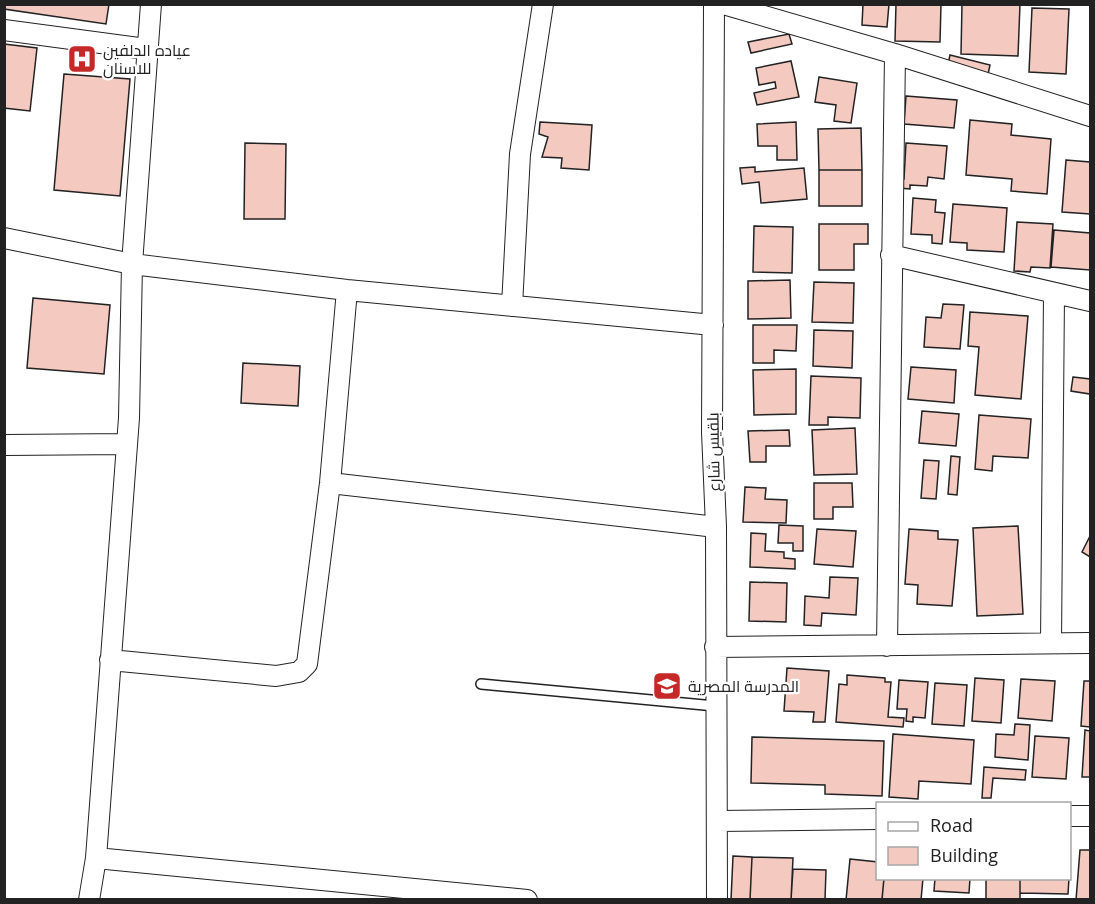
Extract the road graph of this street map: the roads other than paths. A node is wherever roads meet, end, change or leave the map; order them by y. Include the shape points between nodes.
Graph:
1 (151, 4) edge
2 (543, 4) edge
3 (714, 4) edge
4 (723, 4) edge
5 (4, 30) edge
6 (146, 49) junction
7 (895, 54) junction
8 (1090, 116) edge
9 (4, 238) edge
10 (891, 255) junction
11 (132, 264) junction
12 (346, 290) junction
13 (1054, 294) junction
14 (1090, 301) edge
15 (512, 306) junction
16 (713, 325) junction
17 (127, 444) junction
18 (4, 445) edge
19 (330, 483) junction
20 (716, 528) junction
21 (1051, 643) junction
22 (1090, 643) edge
23 (887, 646) junction
24 (715, 647) junction
25 (110, 660) junction
26 (480, 684) dead end
27 (715, 706) junction
28 (1071, 816) edge
29 (1090, 816) edge
30 (876, 819) edge
31 (717, 820) junction
32 (96, 858) junction
33 (89, 900) edge
34 (527, 900) edge
35 (717, 900) edge

1 - 6 street
2 - 15 street via 520,154
3 - 16 street, بلقيس شارع
4 - 7 street
5 - 6 street
6 - 11 street
7 - 8 street
7 - 10 street
9 - 11 street
10 - 13 street
10 - 23 street
11 - 12 street
11 - 17 street
12 - 15 street
12 - 19 street
13 - 14 street
13 - 21 street
15 - 16 street
16 - 20 street, بلقيس شارع
17 - 18 street
17 - 25 street
19 - 20 street
19 - 25 street via 310,654 299,672 276,676
20 - 24 street, بلقيس شارع
21 - 22 street
21 - 23 street
23 - 24 street
24 - 27 street, بلقيس شارع
25 - 32 street
26 - 27 lane
27 - 31 street, بلقيس شارع
28 - 29 street
30 - 31 street
31 - 35 street, بلقيس شارع
32 - 33 street
32 - 34 street

